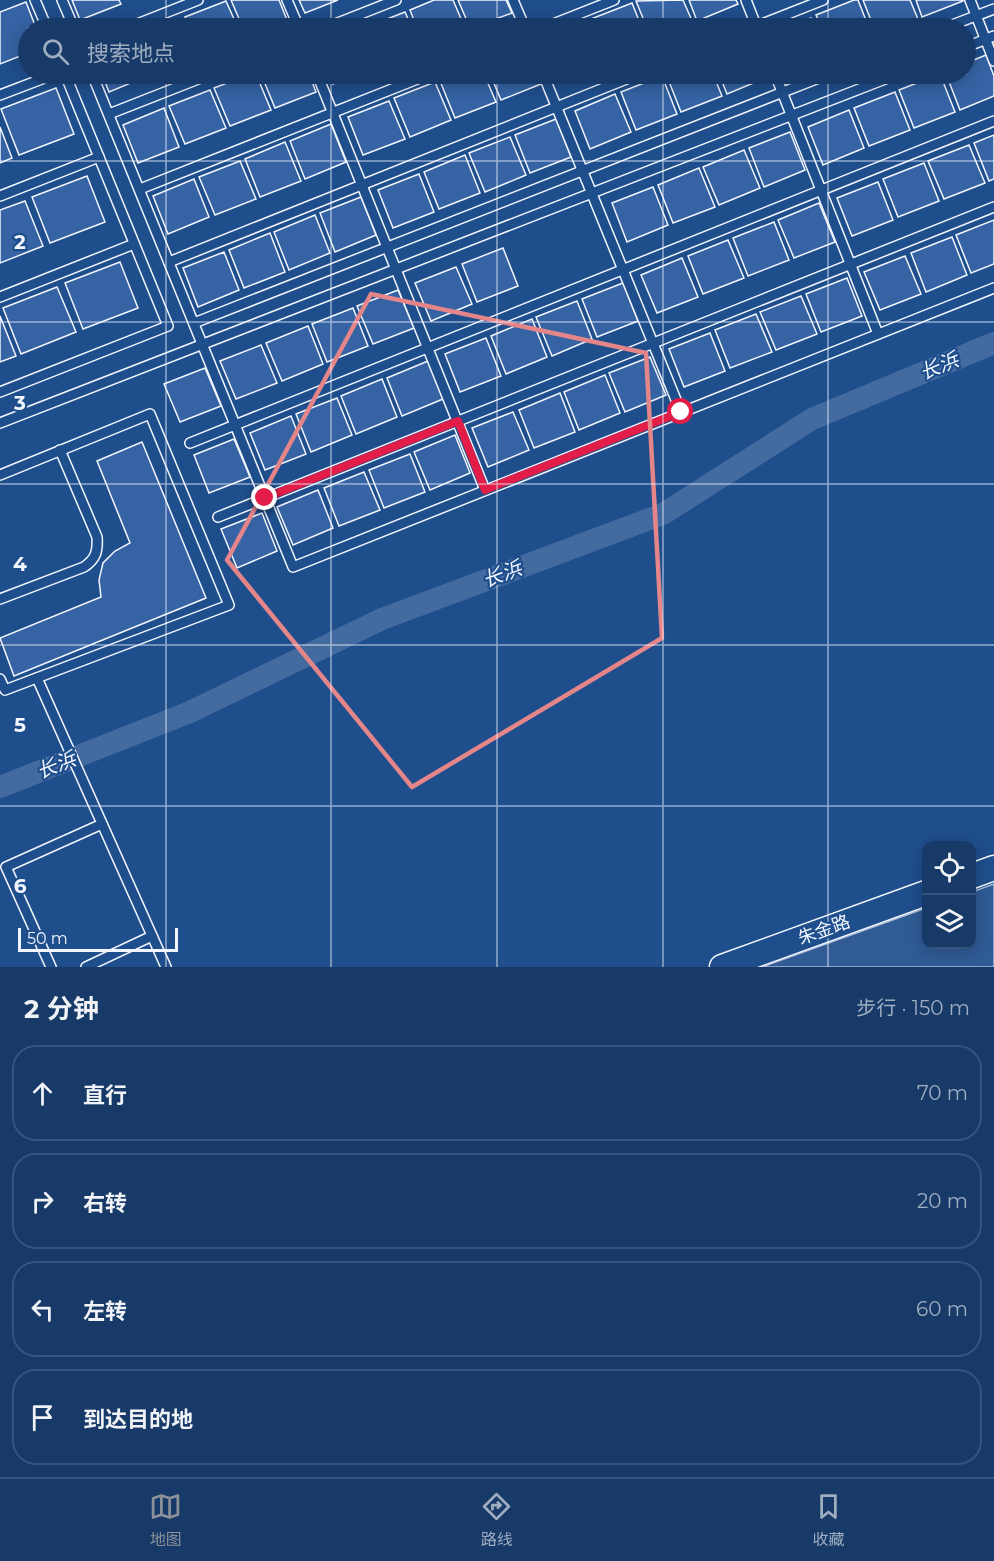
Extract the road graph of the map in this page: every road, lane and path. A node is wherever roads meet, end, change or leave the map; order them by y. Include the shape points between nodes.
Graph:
1 (35, 0) edge
2 (62, 0) edge
3 (198, 0) edge
4 (287, 0) edge
5 (396, 0) edge
6 (513, 0) edge
7 (614, 0) edge
8 (746, 0) edge
9 (823, 0) edge
10 (970, 0) edge
11 (994, 9) edge
12 (976, 16) junction
13 (43, 18) edge
14 (70, 18) edge
15 (152, 18) edge
16 (295, 18) edge
17 (350, 18) edge
18 (521, 18) edge
19 (568, 18) edge
20 (752, 18) edge
21 (779, 18) edge
22 (971, 18) edge
23 (990, 38) edge
24 (994, 60) edge
25 (29, 84) edge
26 (69, 84) edge
27 (96, 84) edge
28 (186, 84) edge
29 (321, 84) edge
30 (404, 84) edge
31 (547, 84) edge
32 (614, 84) edge
33 (779, 84) edge
34 (803, 84) edge
35 (872, 84) edge
36 (782, 92) junction
37 (0, 95) edge
38 (556, 107) junction
39 (333, 112) junction
40 (109, 114) junction
41 (792, 115) junction
42 (994, 121) edge
43 (99, 157) junction
44 (582, 170) junction
45 (362, 184) junction
46 (140, 189) junction
47 (821, 190) junction
48 (591, 193) junction
49 (0, 196) edge
50 (994, 207) edge
51 (134, 244) junction
52 (387, 247) junction
53 (169, 262) junction
54 (850, 264) junction
55 (396, 269) junction
56 (623, 270) junction
57 (994, 288) edge
58 (0, 297) edge
59 (194, 323) junction
60 (878, 334) junction
61 (653, 343) junction
62 (202, 344) junction
63 (428, 348) junction
64 (0, 392) edge
65 (681, 412) junction
66 (458, 421) junction
67 (0, 423) edge
68 (235, 425) junction
69 (190, 443) dead end
70 (60, 450) junction
71 (0, 474) edge
72 (485, 490) junction
73 (265, 498) junction
74 (219, 517) dead end
75 (0, 599) edge
76 (37, 678) junction
77 (0, 679) edge
78 (102, 824) junction
79 (994, 868) edge
80 (976, 875) edge
81 (922, 895) edge
82 (152, 936) junction
83 (51, 967) edge
84 (86, 967) edge
85 (166, 967) edge
86 (722, 967) edge

1 - 13 lane
2 - 14 lane
3 - 15 lane
4 - 16 lane
5 - 17 lane
6 - 18 lane
7 - 19 lane
8 - 20 lane
9 - 21 lane
10 - 12 lane
11 - 12 lane
12 - 22 lane
12 - 23 lane
23 - 24 lane
25 - 37 lane
26 - 43 lane
27 - 40 lane
28 - 40 lane
29 - 39 lane
30 - 39 lane
31 - 38 lane
32 - 38 lane
33 - 36 lane
34 - 36 lane
35 - 41 lane
36 - 41 lane
36 - 44 lane
38 - 44 lane
38 - 45 lane
39 - 45 lane
39 - 46 lane
40 - 46 lane
41 - 47 lane
41 - 48 lane
42 - 47 lane
43 - 49 lane
43 - 51 lane
44 - 48 lane
44 - 52 lane
45 - 52 lane
45 - 53 lane
46 - 53 lane
47 - 54 lane
47 - 56 lane
48 - 55 lane
48 - 56 lane
50 - 54 lane
51 - 58 lane
51 - 64 lane via 168,326
52 - 55 lane
52 - 59 lane
53 - 59 lane
54 - 60 lane
54 - 61 lane
55 - 62 lane
55 - 63 lane
56 - 61 lane
56 - 63 lane
57 - 60 lane
59 - 62 lane
60 - 65 lane
61 - 65 lane
61 - 66 lane
62 - 67 lane
62 - 68 lane
63 - 66 lane
63 - 68 lane
65 - 72 lane
66 - 72 lane
66 - 73 lane
68 - 69 lane
68 - 73 lane
70 - 71 lane
70 - 75 lane via 97,537 94,560
70 - 76 lane via 150,414 229,605
72 - 73 lane via 292,567
73 - 74 lane
76 - 77 lane via 5,690
76 - 78 lane
78 - 82 lane
78 - 83 lane via 6,867
79 - 80 street
81 - 86 street, 朱金路
82 - 84 lane
82 - 85 lane

